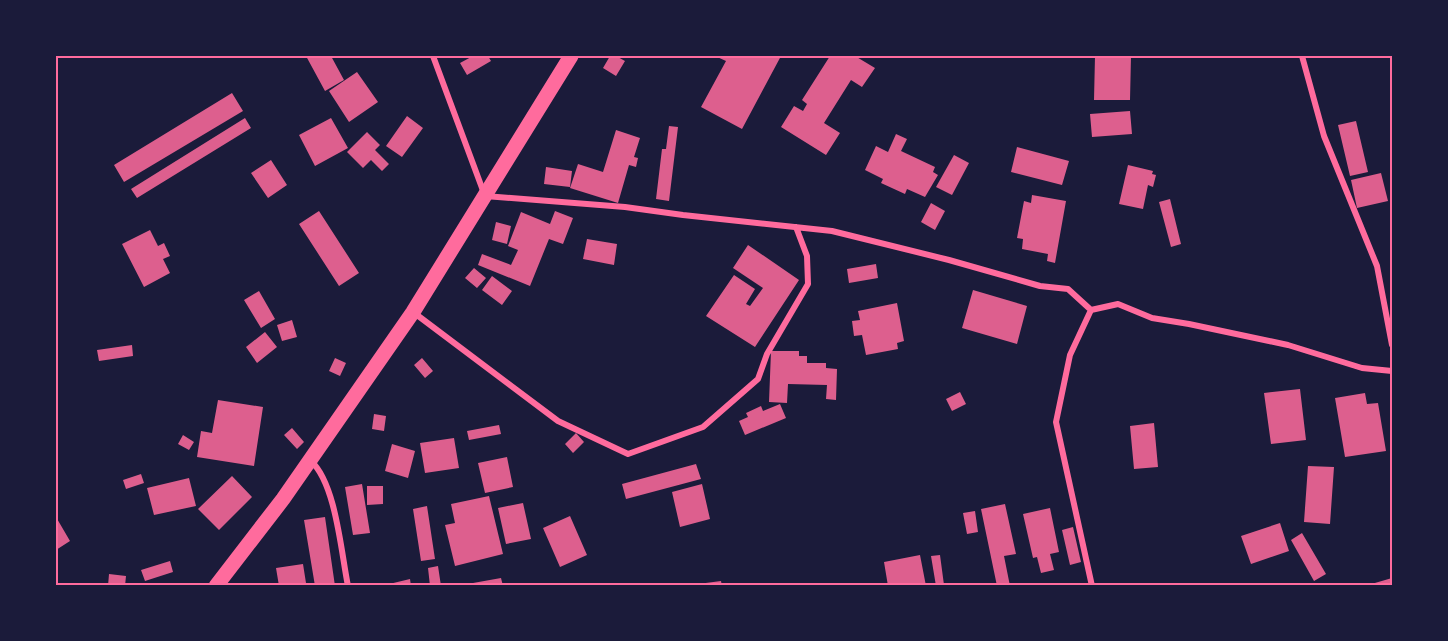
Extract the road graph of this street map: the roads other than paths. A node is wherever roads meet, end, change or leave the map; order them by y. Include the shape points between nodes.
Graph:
1 (433, 56) edge
2 (571, 56) edge
3 (1302, 56) edge
4 (485, 196) junction
5 (796, 227) junction
6 (1091, 310) junction
7 (413, 312) junction
8 (1392, 345) edge
9 (1392, 371) edge
10 (310, 461) junction
11 (216, 585) edge
12 (348, 585) edge
13 (1092, 585) edge

1 - 4 street
2 - 4 main road
3 - 8 street via 1324,136 1377,266
4 - 5 street
4 - 7 main road
5 - 6 street via 832,231 1040,286 1068,289
5 - 7 street via 807,256 808,284 767,354 758,379 703,427 628,454 558,421
6 - 9 street via 1118,304 1152,318 1288,345 1362,368
6 - 13 street via 1070,355 1056,422
7 - 10 main road
10 - 11 main road
10 - 12 street via 320,470 331,497

